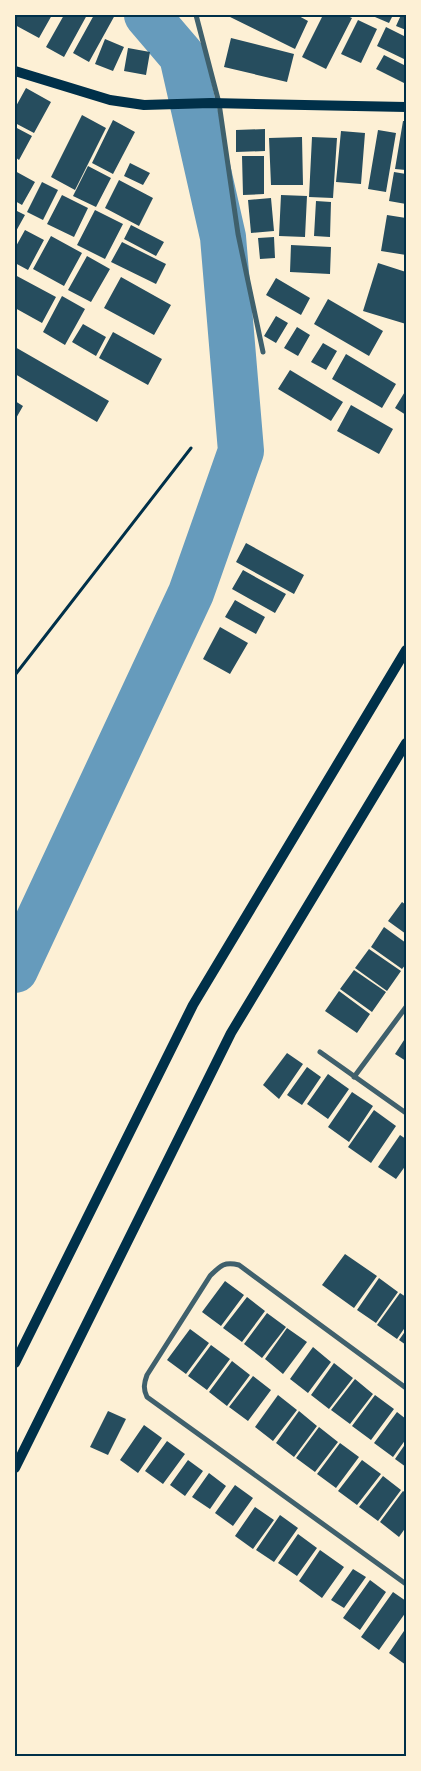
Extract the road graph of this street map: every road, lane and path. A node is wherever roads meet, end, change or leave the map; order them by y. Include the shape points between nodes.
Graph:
1 (196, 15) edge
2 (15, 71) edge
3 (215, 103) junction
4 (406, 107) edge
5 (263, 352) dead end
6 (191, 448) dead end
7 (406, 650) edge
8 (15, 675) edge
9 (406, 743) edge
10 (406, 1007) edge
11 (320, 1052) dead end
12 (354, 1077) junction
13 (406, 1114) edge
14 (15, 1364) edge
15 (406, 1388) edge
16 (15, 1468) edge
17 (406, 1584) edge

1 - 3 street
2 - 3 main road via 110,100 159,105
3 - 4 main road
3 - 5 street
6 - 8 path
7 - 14 main road via 192,1005
9 - 16 main road via 231,1033
10 - 12 street
11 - 12 street
12 - 13 street
15 - 17 street via 231,1263 221,1265 210,1276 144,1383 147,1397

